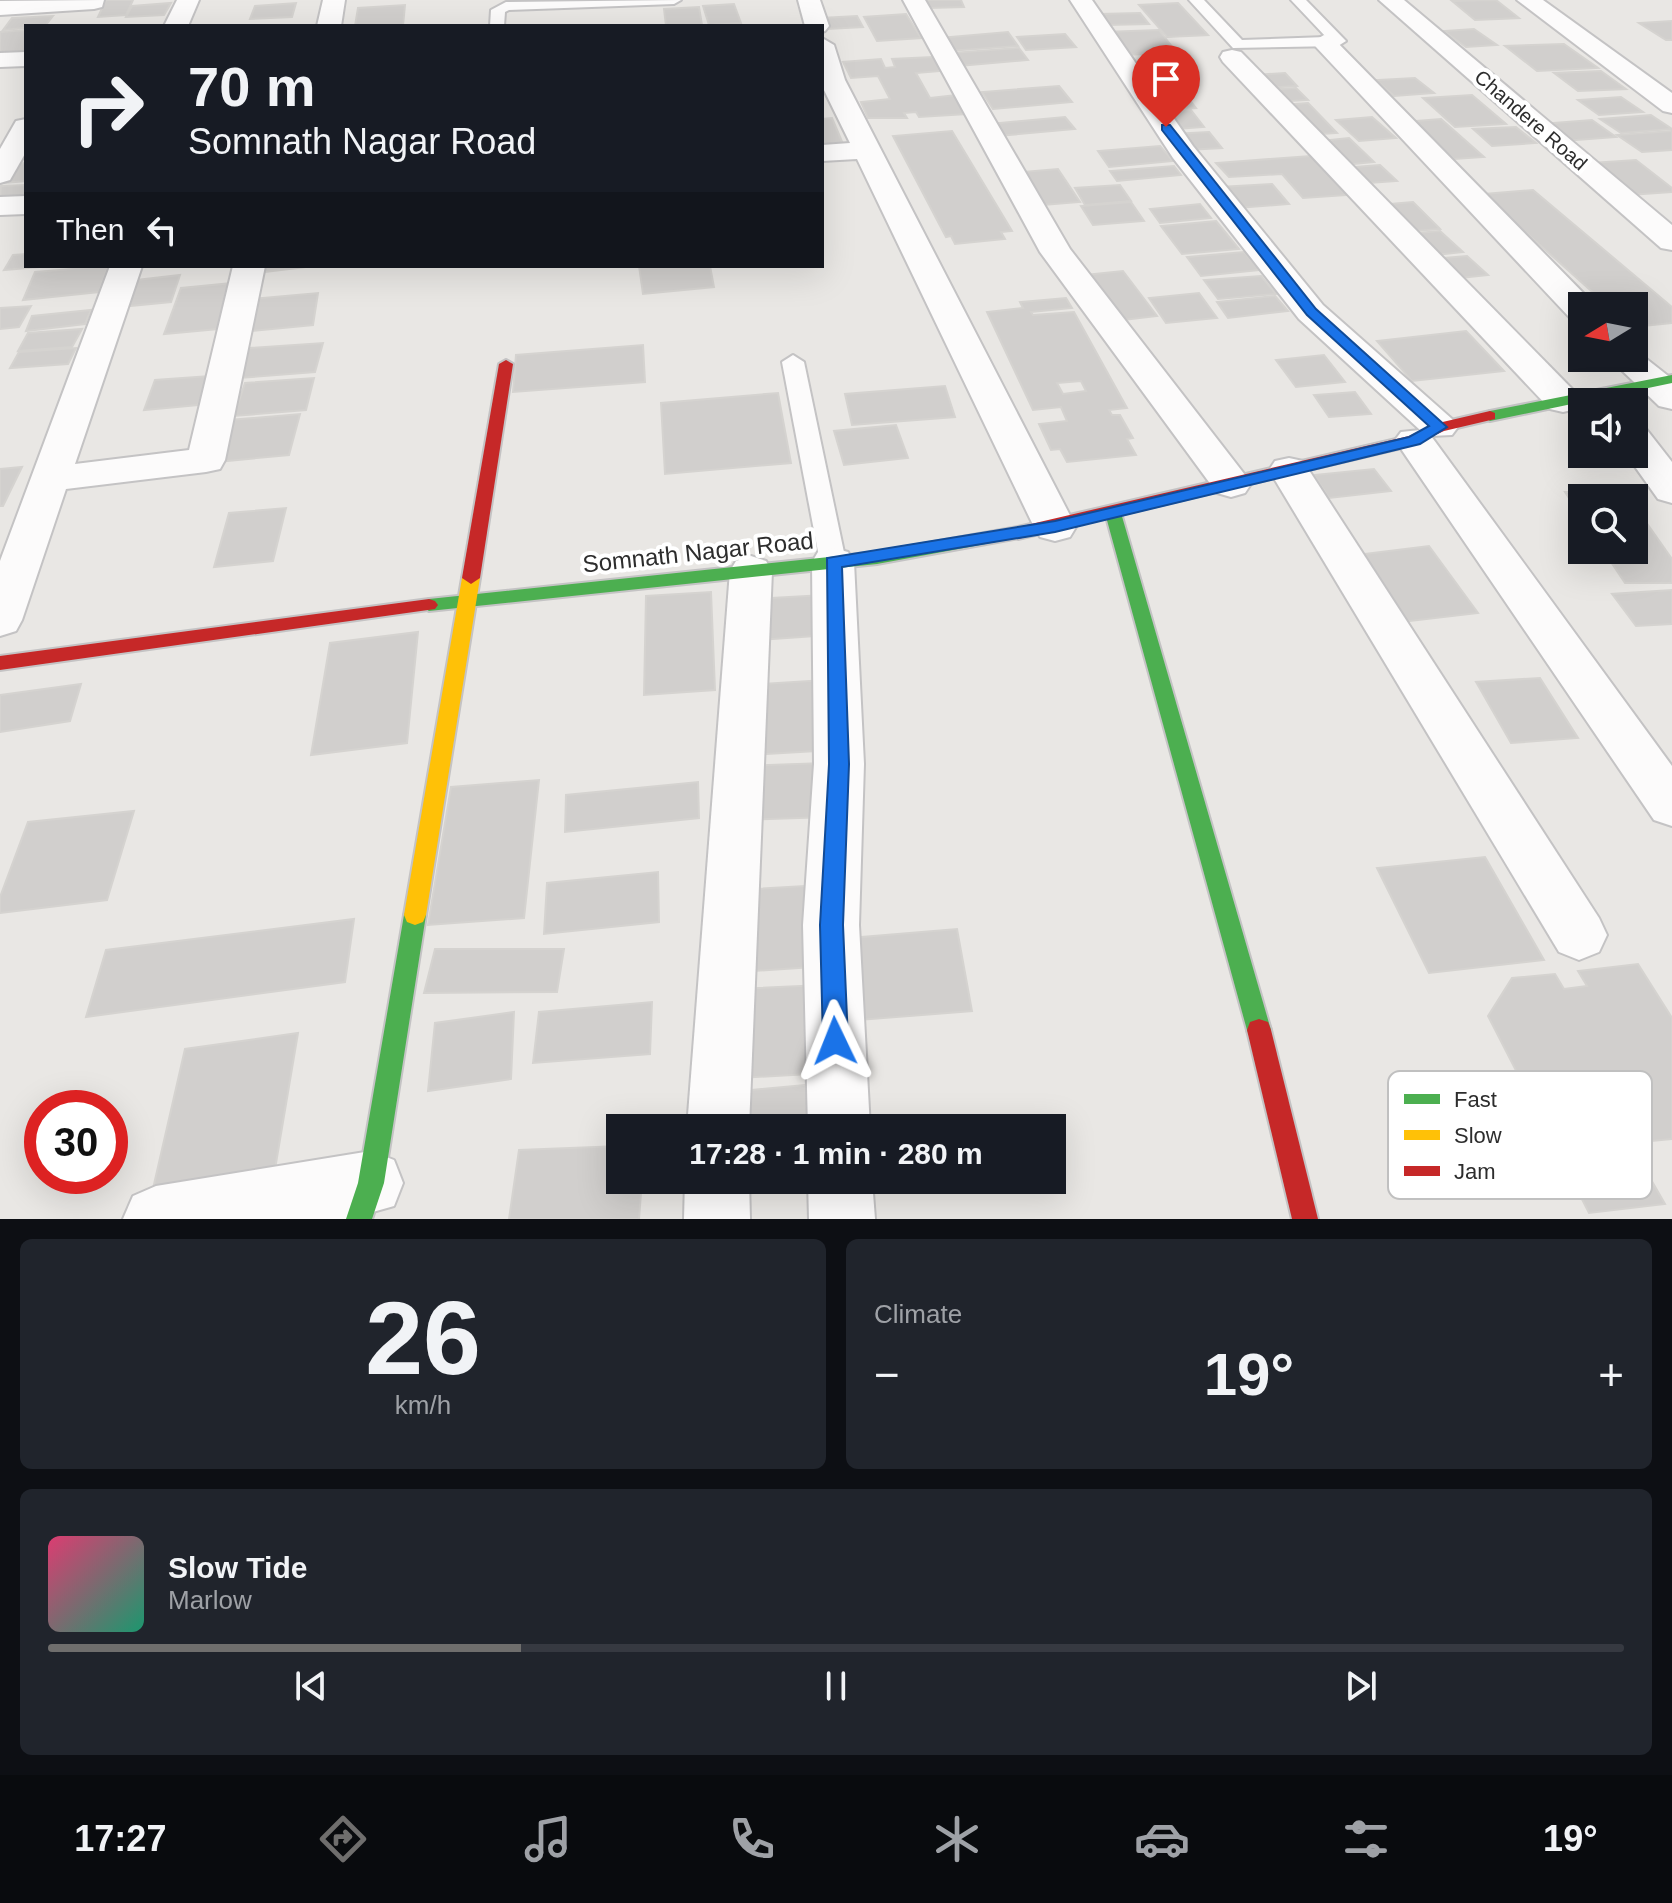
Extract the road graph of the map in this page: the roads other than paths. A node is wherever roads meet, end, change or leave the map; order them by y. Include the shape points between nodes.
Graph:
1 (188, 0) edge
2 (334, 0) edge
3 (674, 0) edge
4 (809, 0) edge
5 (914, 0) edge
6 (1081, 0) edge
7 (1196, 0) edge
8 (1298, 0) edge
9 (1390, 0) edge
10 (1528, 0) edge
11 (94, 1) edge
12 (0, 8) edge
13 (82, 24) edge
14 (177, 24) edge
15 (329, 24) edge
16 (497, 24) edge
17 (816, 24) edge
18 (1324, 42) junction
19 (1232, 57) dead end
20 (24, 59) edge
21 (824, 59) edge
22 (0, 60) edge
23 (827, 80) edge
24 (1672, 105) edge
25 (0, 125) edge
26 (24, 125) edge
27 (24, 129) edge
28 (867, 150) junction
29 (824, 153) edge
30 (0, 174) edge
31 (24, 205) edge
32 (0, 206) edge
33 (1672, 241) edge
34 (125, 268) edge
35 (249, 268) edge
36 (1568, 296) edge
37 (793, 362) dead end
38 (506, 364) dead end
39 (1655, 379) edge
40 (1631, 388) edge
41 (1563, 401) junction
42 (1568, 401) edge
43 (1426, 434) junction
44 (1648, 457) edge
45 (1289, 470) junction
46 (50, 479) junction
47 (1231, 484) junction
48 (1672, 490) edge
49 (1113, 513) junction
50 (1055, 527) junction
51 (833, 562) junction
52 (751, 571) junction
53 (465, 600) junction
54 (0, 620) edge
55 (0, 663) edge
56 (1672, 805) edge
57 (1579, 935) dead end
58 (719, 1114) edge
59 (838, 1114) edge
60 (717, 1194) edge
61 (841, 1194) edge
62 (365, 1201) edge
63 (156, 1219) edge
64 (717, 1219) edge
65 (842, 1219) edge
66 (1305, 1219) edge

1 - 14 street
2 - 15 street
3 - 16 lane via 506,6 498,10
4 - 17 street
5 - 47 street via 1056,252
6 - 43 street via 1183,152 1311,312
7 - 18 lane via 1238,45
8 - 18 lane via 1338,41
9 - 33 street, Chandere Road
10 - 24 street
11 - 12 street
11 - 13 street
18 - 36 street
19 - 41 street
20 - 22 street
21 - 23 street
23 - 28 street
25 - 26 street
27 - 30 street
28 - 29 street
28 - 50 street
31 - 32 street
34 - 46 street
35 - 46 street via 206,460
37 - 51 lane
38 - 53 street
39 - 40 street, Somnath Nagar Road
41 - 42 street, Somnath Nagar Road
41 - 43 street, Somnath Nagar Road
43 - 45 street, Somnath Nagar Road
43 - 56 street
44 - 48 street
45 - 47 street, Somnath Nagar Road
45 - 57 street
46 - 54 street
47 - 49 street, Somnath Nagar Road
49 - 50 street, Somnath Nagar Road
49 - 66 street via 1280,1105
50 - 51 street, Somnath Nagar Road
51 - 52 street, Somnath Nagar Road
51 - 59 street via 839,764 831,925
52 - 53 street, Somnath Nagar Road
52 - 58 street
53 - 55 street, Somnath Nagar Road
53 - 62 street
60 - 64 street
61 - 65 street
62 - 63 street

